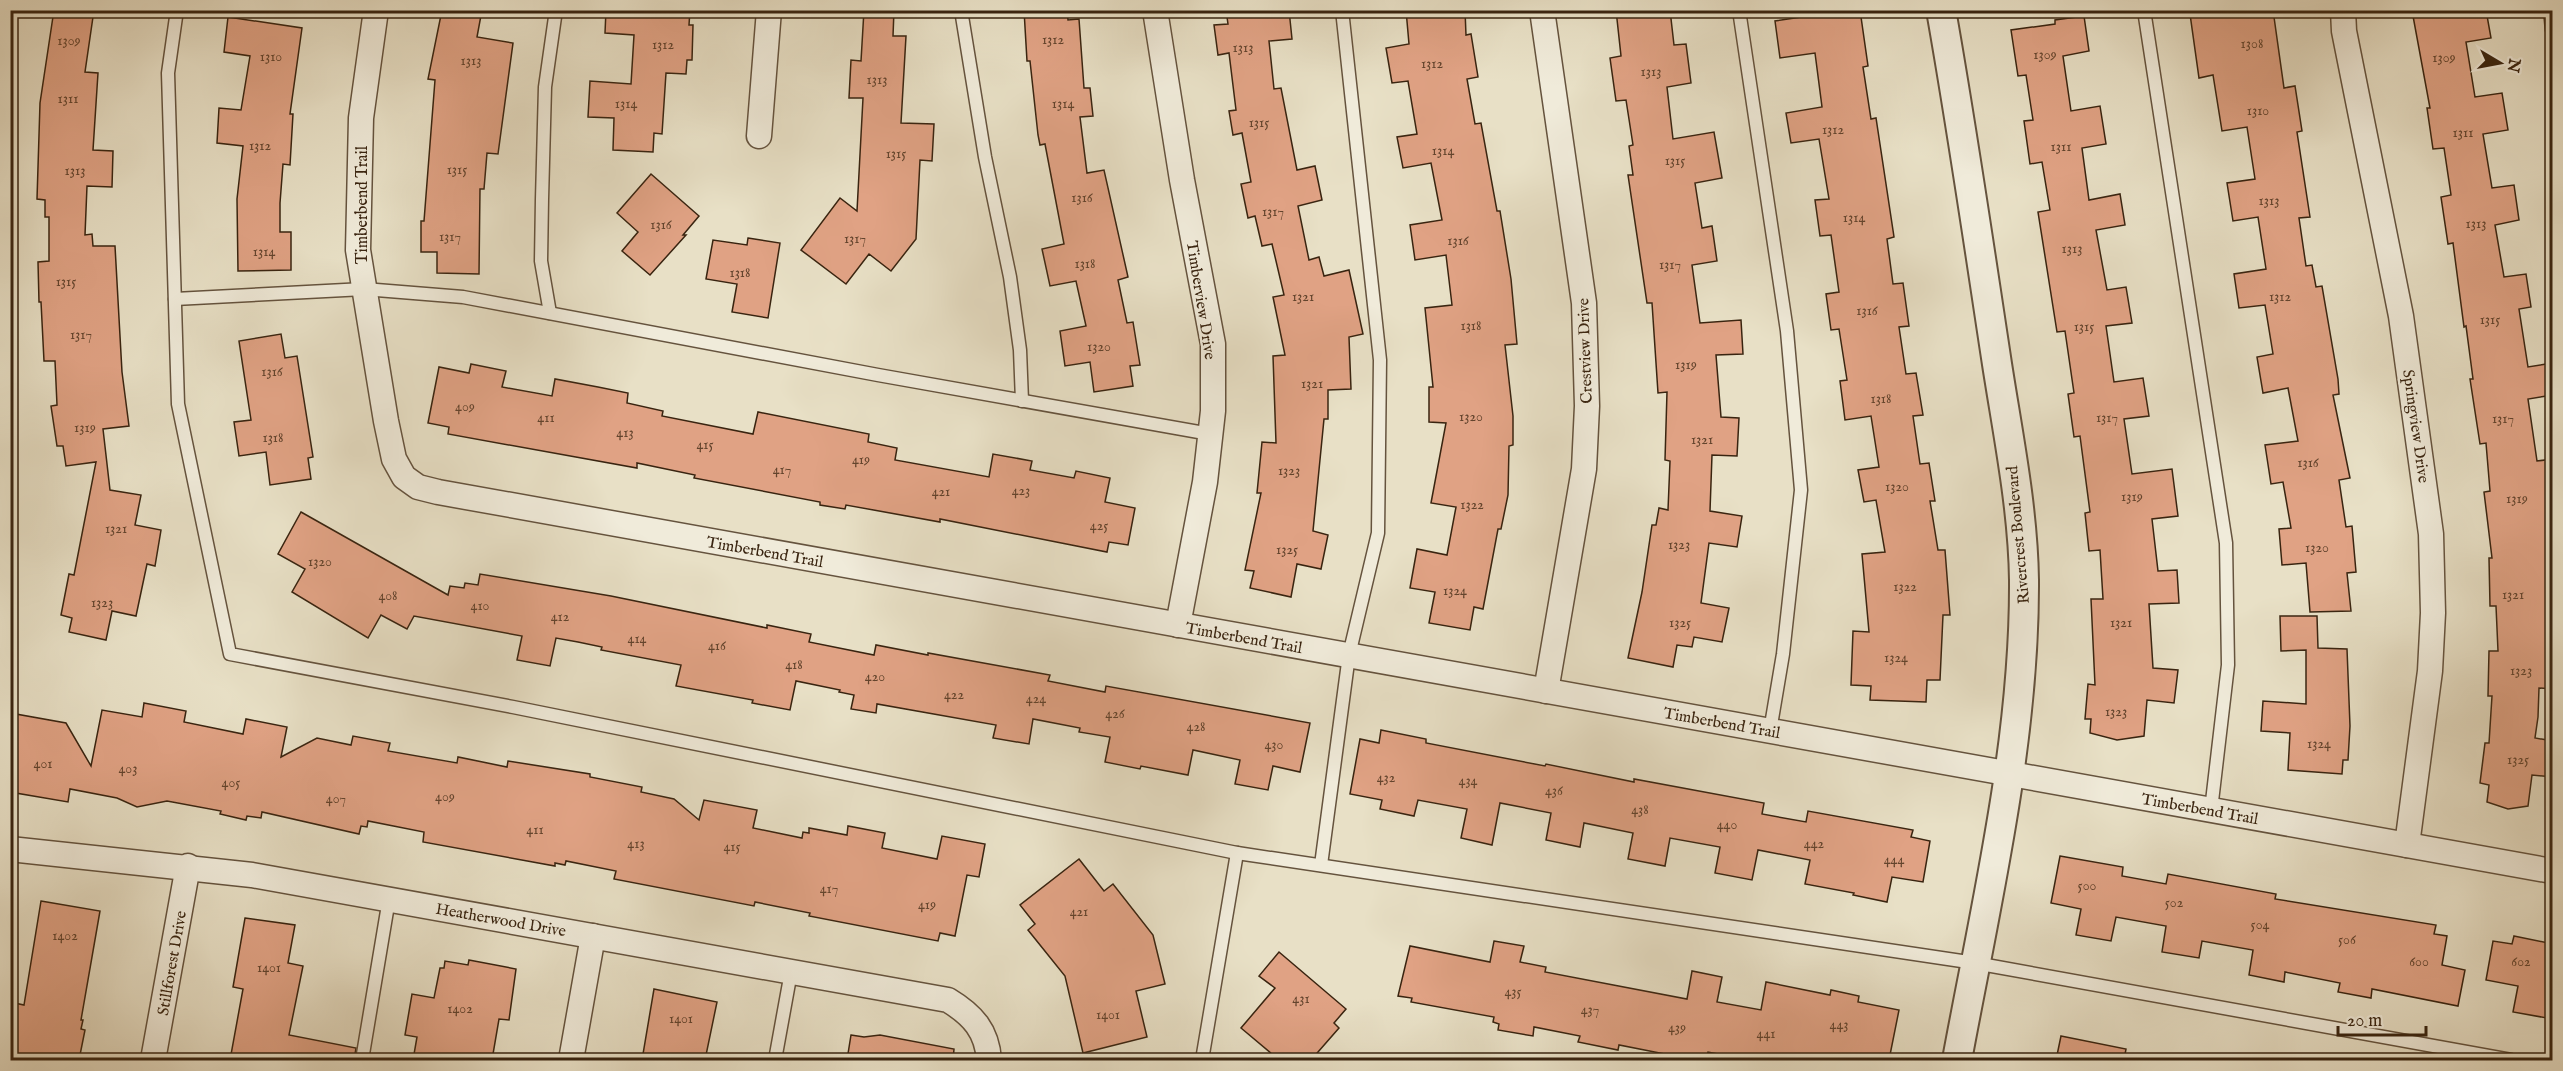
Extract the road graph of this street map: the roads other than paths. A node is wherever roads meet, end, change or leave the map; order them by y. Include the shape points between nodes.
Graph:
1 (177, 10) edge
2 (376, 10) edge
3 (556, 10) edge
4 (769, 10) edge
5 (960, 10) edge
6 (1155, 10) edge
7 (1342, 10) edge
8 (1542, 10) edge
9 (1739, 10) edge
10 (1941, 10) edge
11 (2144, 10) edge
12 (2343, 10) edge
13 (2550, 10) edge
14 (2553, 30) edge
15 (759, 136) dead end
16 (364, 290) junction
17 (175, 298) junction
18 (550, 313) junction
19 (1022, 401) junction
20 (1210, 434) junction
21 (1178, 625) junction
22 (1350, 656) junction
23 (1546, 691) junction
24 (1770, 731) junction
25 (2009, 774) junction
26 (2211, 810) junction
27 (2407, 845) junction
28 (10, 849) edge
29 (1238, 853) junction
30 (1321, 865) junction
31 (188, 866) junction
32 (2553, 871) edge
33 (389, 899) junction
34 (592, 936) junction
35 (1975, 963) junction
36 (791, 972) junction
37 (153, 1060) edge
38 (362, 1060) edge
39 (570, 1060) edge
40 (775, 1060) edge
41 (989, 1060) edge
42 (1202, 1060) edge
43 (1957, 1060) edge
44 (2511, 1060) edge

1 - 17 lane via 168,73
2 - 16 street, Timberbend Trail via 361,118 358,250
3 - 18 lane via 545,87 542,199 541,261
4 - 15 street
5 - 19 lane via 1010,277
6 - 20 street, Timberview Drive via 1213,344
7 - 22 lane via 1380,360 1378,532
8 - 23 street, Crestview Drive via 1584,303 1587,406 1584,469
9 - 24 lane via 1787,332 1801,490 1783,654
10 - 25 street, Rivercrest Boulevard via 2017,500 2024,578 2018,709
11 - 26 lane via 2226,543 2228,665
12 - 27 street, Springview Drive via 2401,315 2431,534 2430,670
13 - 14 lane
16 - 17 lane
16 - 18 lane via 463,297
16 - 21 street, Timberbend Trail via 394,459 404,477 418,487
17 - 29 lane via 178,404 230,654
18 - 19 lane
19 - 20 lane
20 - 21 street, Timberview Drive via 1205,482
21 - 22 street, Timberbend Trail
22 - 23 street, Timberbend Trail
22 - 30 lane
23 - 24 street, Timberbend Trail
24 - 25 street, Timberbend Trail
25 - 26 street, Timberbend Trail
25 - 35 street, Rivercrest Boulevard
26 - 27 street, Timberbend Trail
27 - 32 street, Timberbend Trail
28 - 31 street, Heatherwood Drive
29 - 30 lane
29 - 42 lane
30 - 35 lane
31 - 33 street, Heatherwood Drive
31 - 37 street, Stillforest Drive
33 - 34 street, Heatherwood Drive
33 - 38 lane
34 - 36 street, Heatherwood Drive
34 - 39 street
35 - 43 street, Rivercrest Boulevard
35 - 44 lane
36 - 40 lane
36 - 41 street, Heatherwood Drive via 948,1000 966,1010 980,1026

